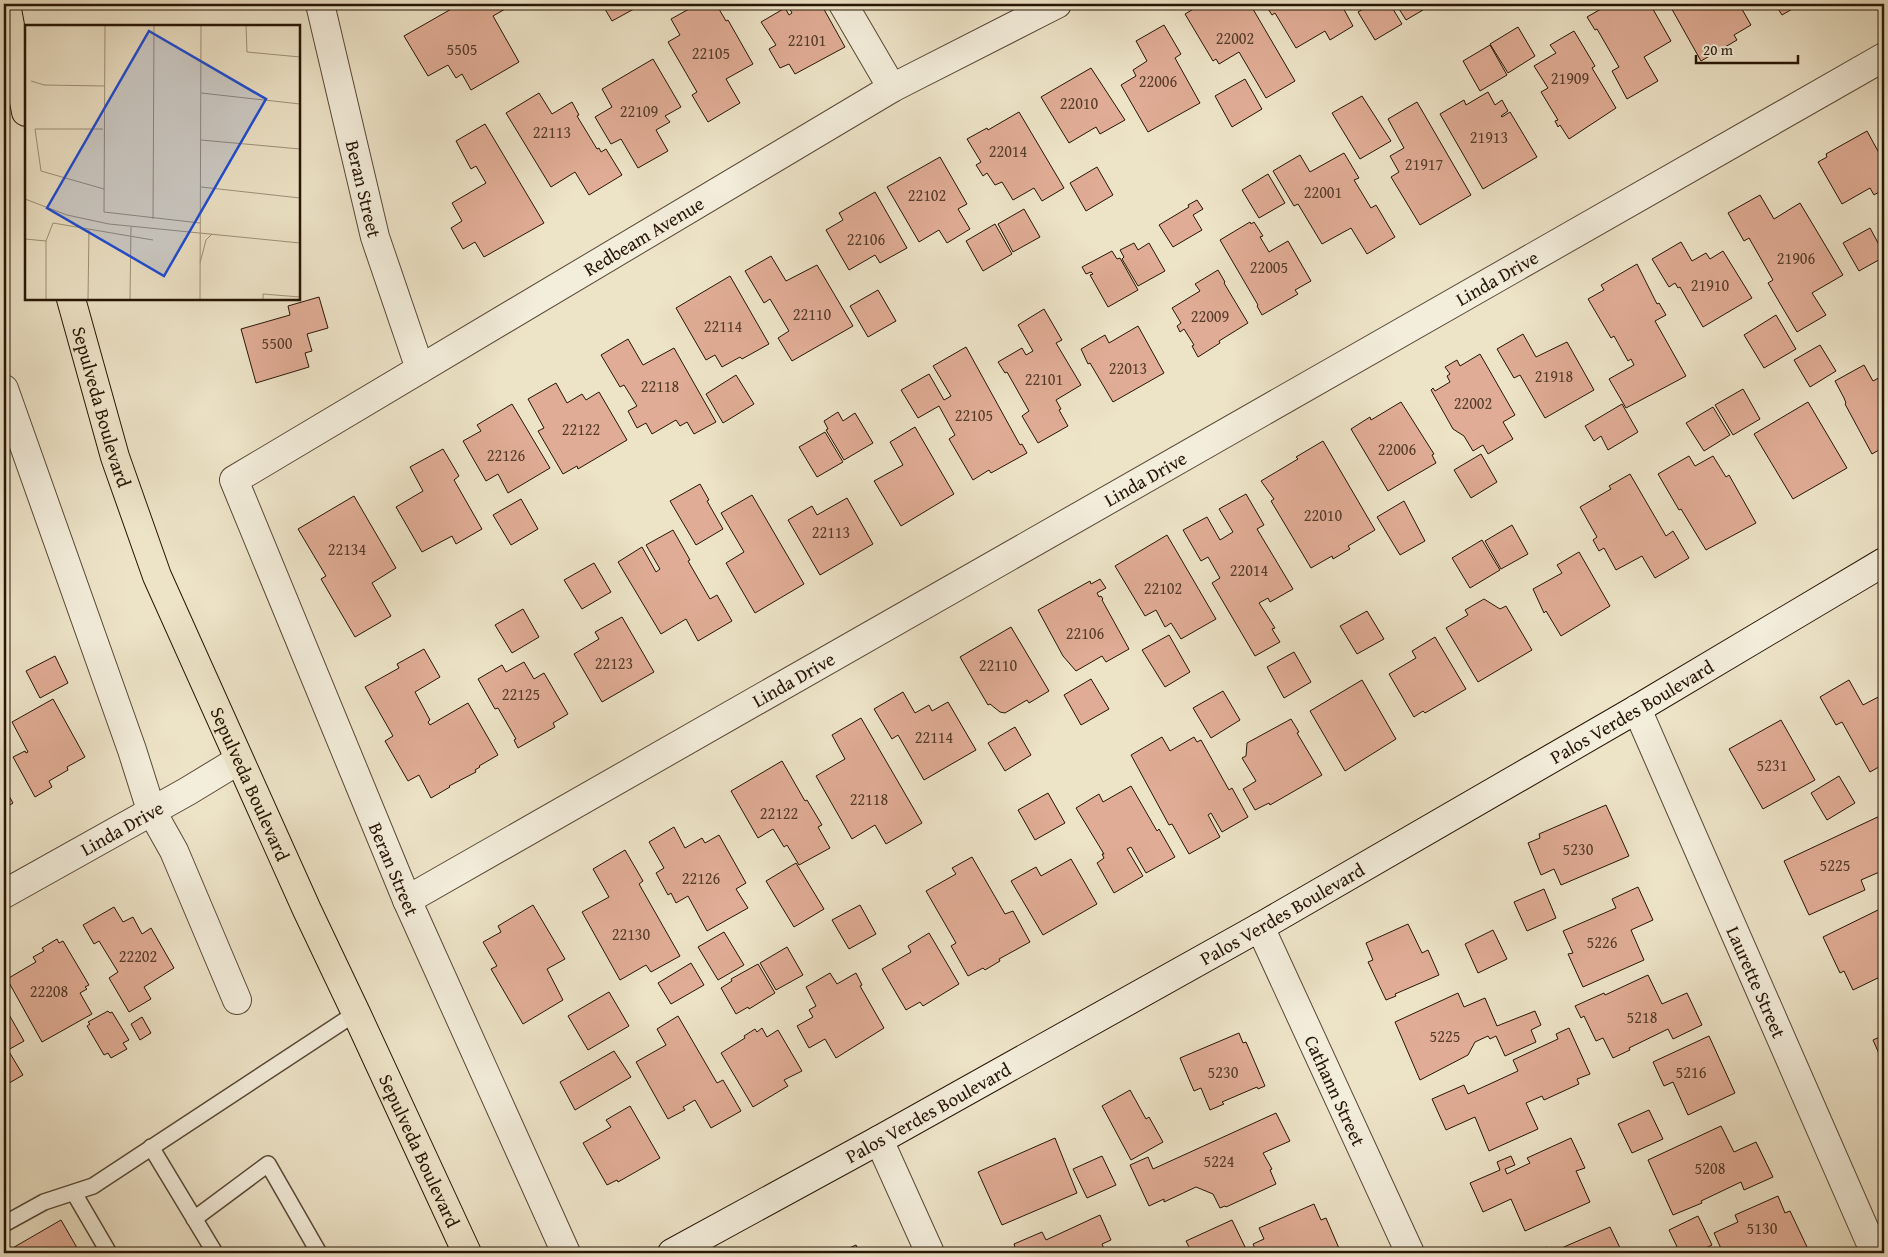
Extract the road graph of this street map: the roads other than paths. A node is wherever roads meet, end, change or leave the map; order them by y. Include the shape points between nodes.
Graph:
1 (6, 4) edge
2 (320, 4) edge
3 (843, 4) edge
4 (1057, 4) edge
5 (1884, 57) edge
6 (892, 88) junction
7 (25, 107) edge
8 (71, 300) edge
9 (420, 369) junction
10 (4, 389) edge
11 (12, 445) edge
12 (234, 480) joint
13 (1884, 562) edge
14 (1637, 709) junction
15 (239, 760) junction
16 (152, 810) junction
17 (4, 894) edge
18 (407, 900) junction
19 (1260, 927) junction
20 (237, 1000) dead end
21 (356, 1013) junction
22 (880, 1140) junction
23 (151, 1147) junction
24 (74, 1193) junction
25 (194, 1219) junction
26 (4, 1224) edge
27 (109, 1253) edge
28 (214, 1253) edge
29 (319, 1253) edge
30 (467, 1253) edge
31 (566, 1253) edge
32 (672, 1253) edge
33 (930, 1253) edge
34 (1410, 1253) edge
35 (1875, 1253) edge

1 - 7 main road
2 - 9 street, Beran Street via 375,237
3 - 6 street
4 - 6 street, Redbeam Avenue
5 - 18 street, Linda Drive
6 - 9 street, Redbeam Avenue
8 - 15 main road, Sepulveda Boulevard via 115,457 157,576
9 - 12 street, Redbeam Avenue
10 - 11 street
11 - 16 street via 132,750
12 - 18 street, Beran Street
13 - 14 street, Palos Verdes Boulevard
14 - 19 street, Palos Verdes Boulevard
14 - 35 street, Laurette Street
15 - 16 street, Linda Drive
15 - 21 main road, Sepulveda Boulevard
16 - 17 street, Linda Drive
16 - 20 street via 174,851
18 - 31 street, Beran Street
19 - 22 street, Palos Verdes Boulevard
19 - 34 street, Cathann Street
21 - 23 lane
21 - 30 main road, Sepulveda Boulevard
22 - 32 street, Palos Verdes Boulevard
22 - 33 street
23 - 24 lane via 93,1186
23 - 25 lane
24 - 26 lane via 44,1202
24 - 27 lane
25 - 28 lane
25 - 29 lane via 268,1164

